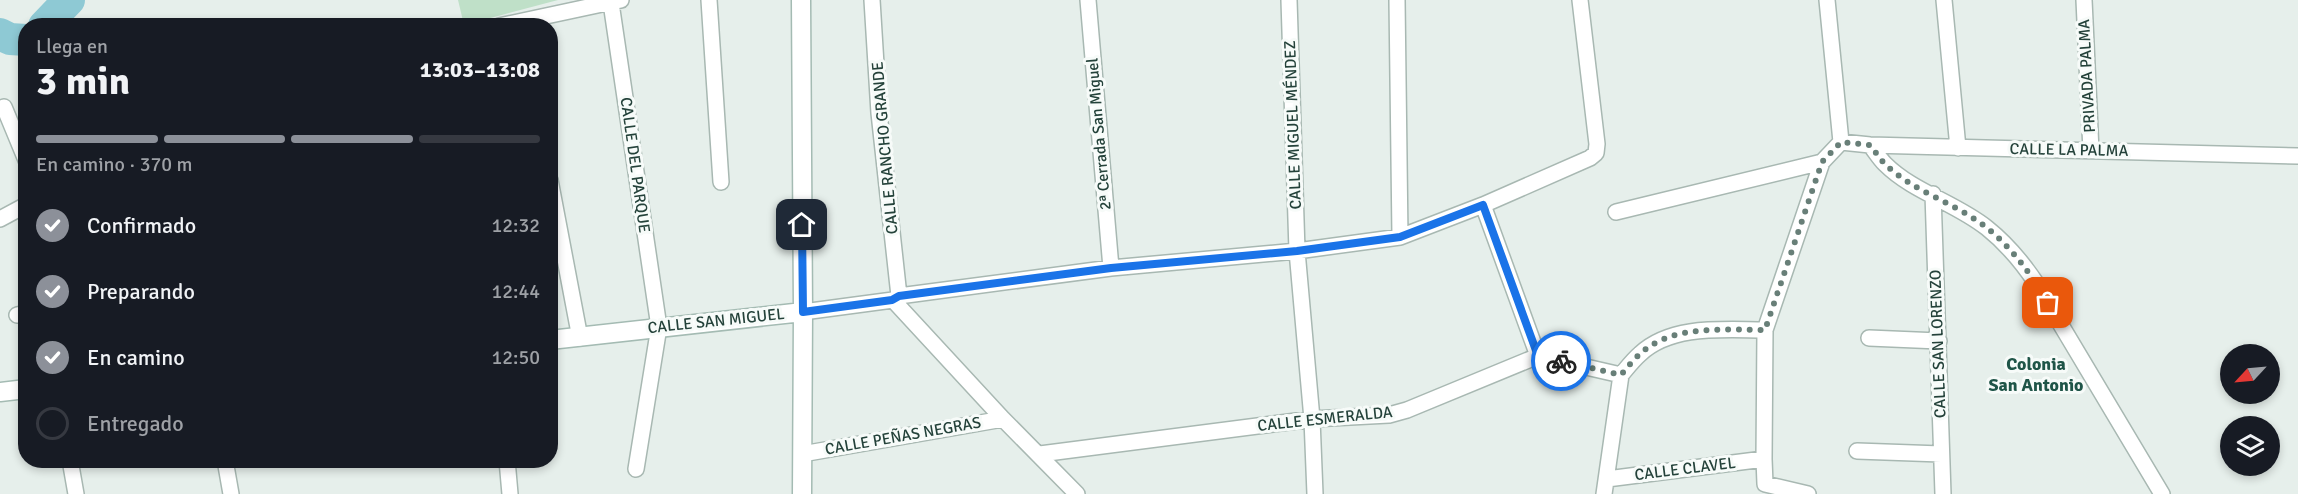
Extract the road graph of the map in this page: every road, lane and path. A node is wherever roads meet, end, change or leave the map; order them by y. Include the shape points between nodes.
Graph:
1 (709, 0) edge
2 (801, 0) edge
3 (872, 0) edge
4 (1088, 0) edge
5 (1288, 0) edge
6 (1397, 0) edge
7 (1580, 0) edge
8 (1827, 0) edge
9 (1944, 0) edge
10 (2084, 0) edge
11 (616, 2) edge
12 (544, 18) edge
13 (4, 107) dead end
14 (18, 141) edge
15 (1841, 142) junction
16 (1870, 145) junction
17 (1958, 148) junction
18 (2091, 151) junction
19 (2298, 156) edge
20 (1822, 162) junction
21 (721, 182) dead end
22 (1933, 194) junction
23 (1483, 205) junction
24 (18, 209) edge
25 (1616, 212) dead end
26 (0, 219) edge
27 (558, 222) edge
28 (1400, 237) junction
29 (1297, 251) junction
30 (1111, 268) junction
31 (896, 298) junction
32 (803, 312) junction
33 (658, 327) junction
34 (1765, 330) junction
35 (580, 338) junction
36 (1869, 338) dead end
37 (558, 339) edge
38 (1939, 341) junction
39 (1538, 356) junction
40 (1621, 375) junction
41 (18, 390) edge
42 (0, 392) edge
43 (1003, 419) junction
44 (1312, 419) junction
45 (1857, 451) dead end
46 (802, 454) junction
47 (1040, 454) junction
48 (1941, 454) junction
49 (71, 468) edge
50 (226, 468) edge
51 (508, 468) edge
52 (636, 469) dead end
53 (1764, 478) edge
54 (1606, 487) edge
55 (76, 494) edge
56 (231, 494) edge
57 (510, 494) edge
58 (802, 494) edge
59 (1077, 494) edge
60 (1315, 494) edge
61 (1808, 494) edge
62 (1942, 494) edge
63 (2162, 494) edge

1 - 21 street
2 - 32 street
3 - 31 street, CALLE RANCHO GRANDE
4 - 30 street, 2ª Cerrada San Miguel
5 - 29 street, CALLE MIGUEL MÉNDEZ
6 - 28 street
7 - 23 street, CALLE SAN MIGUEL via 1596,153
8 - 15 street
9 - 17 street
10 - 18 street, PRIVADA PALMA
11 - 12 street
11 - 33 street, CALLE DEL PARQUE
13 - 14 street
15 - 16 street, CALLE LA PALMA
15 - 20 street
16 - 17 street, CALLE LA PALMA
16 - 22 street via 1905,180
17 - 18 street, CALLE LA PALMA
18 - 19 street, CALLE LA PALMA
20 - 25 street
20 - 34 street
22 - 38 street, CALLE SAN LORENZO
22 - 63 street via 1986,227 2016,254
23 - 28 street, CALLE SAN MIGUEL
23 - 39 street
24 - 26 street
27 - 35 street
28 - 29 street, CALLE SAN MIGUEL
29 - 30 street, CALLE SAN MIGUEL
29 - 44 street, CALLE MIGUEL MÉNDEZ
30 - 31 street, CALLE SAN MIGUEL
31 - 32 street, CALLE SAN MIGUEL
31 - 43 street, CALLE PEÑAS NEGRAS
32 - 33 street, CALLE SAN MIGUEL
32 - 46 street
33 - 35 street, CALLE SAN MIGUEL
33 - 52 street, CALLE DEL PARQUE
34 - 40 street via 1679,335 1641,353
34 - 53 street
35 - 37 street, CALLE SAN MIGUEL
36 - 38 street
38 - 48 street, CALLE SAN LORENZO
39 - 40 street
39 - 44 street, CALLE ESMERALDA via 1407,410 1389,415
40 - 54 street
41 - 42 street
43 - 46 street, CALLE PEÑAS NEGRAS
43 - 47 street, CALLE PEÑAS NEGRAS
44 - 47 street, CALLE ESMERALDA
44 - 60 street, CALLE MIGUEL MÉNDEZ
45 - 48 street
46 - 58 street
47 - 59 street, CALLE PEÑAS NEGRAS
48 - 62 street, CALLE SAN LORENZO
49 - 55 street
50 - 56 street
51 - 57 street
53 - 54 street, CALLE CLAVEL
53 - 61 street, CALLE CLAVEL

